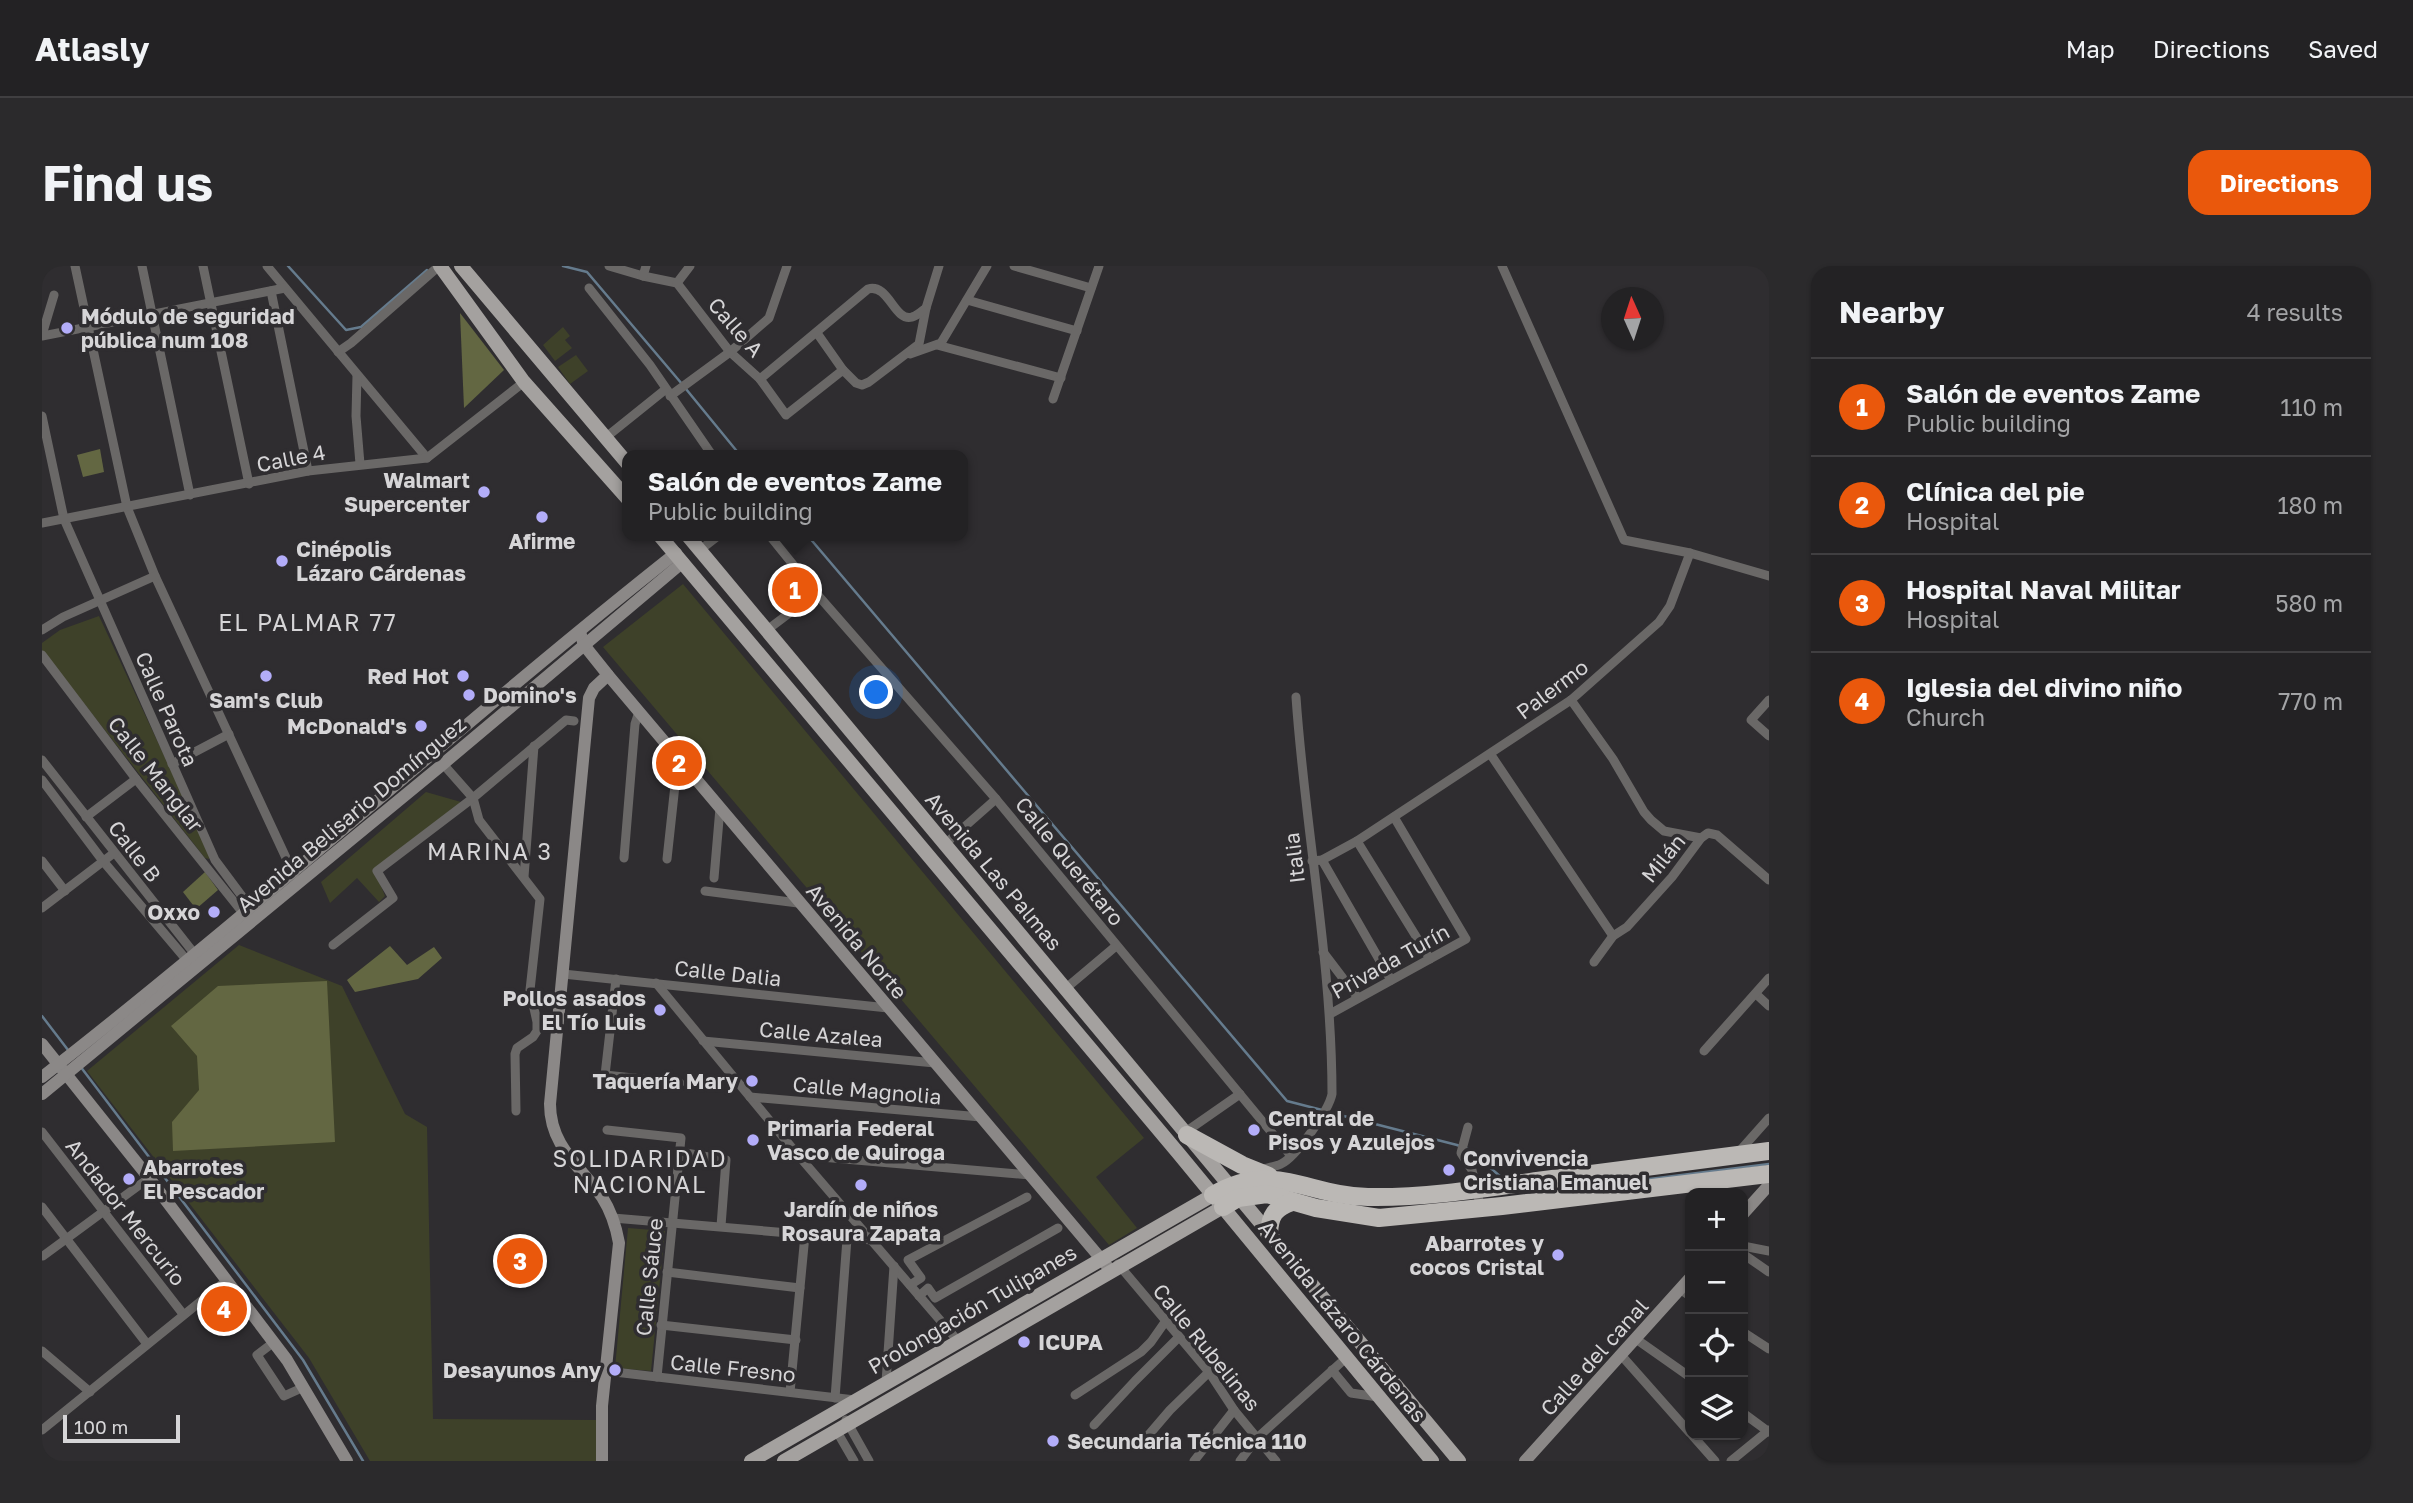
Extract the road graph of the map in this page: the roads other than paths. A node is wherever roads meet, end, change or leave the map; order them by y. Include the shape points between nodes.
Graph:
1 (75, 266) edge
2 (142, 266) edge
3 (203, 266) edge
4 (267, 266) edge
5 (439, 266) edge
6 (461, 266) edge
7 (609, 266) edge
8 (646, 266) edge
9 (690, 266) edge
10 (787, 266) edge
11 (939, 266) edge
12 (987, 266) edge
13 (1014, 266) edge
14 (1099, 266) edge
15 (1502, 266) edge
16 (643, 276) junction
17 (677, 283) junction
18 (285, 288) junction
19 (589, 288) dead end
20 (1091, 288) junction
21 (271, 291) junction
22 (54, 295) dead end
23 (967, 300) junction
24 (210, 304) junction
25 (926, 308) junction
26 (153, 315) junction
27 (89, 328) junction
28 (1077, 331) junction
29 (817, 333) junction
30 (42, 335) edge
31 (937, 345) junction
32 (338, 352) junction
33 (730, 352) junction
34 (902, 357) junction
35 (843, 370) junction
36 (357, 375) junction
37 (1060, 378) junction
38 (760, 379) junction
39 (524, 382) junction
40 (668, 392) junction
41 (1053, 399) dead end
42 (42, 416) edge
43 (605, 438) junction
44 (709, 450) edge
45 (622, 457) edge
46 (427, 458) junction
47 (360, 464) junction
48 (307, 471) junction
49 (249, 484) junction
50 (622, 492) edge
51 (190, 495) junction
52 (127, 507) junction
53 (64, 519) junction
54 (42, 523) edge
55 (665, 541) edge
56 (692, 541) edge
57 (712, 541) edge
58 (774, 541) edge
59 (700, 550) junction
60 (1690, 553) junction
61 (679, 557) junction
62 (155, 576) junction
63 (1769, 576) edge
64 (646, 584) junction
65 (816, 593) junction
66 (100, 600) junction
67 (43, 625) edge
68 (767, 631) junction
69 (580, 632) junction
70 (584, 645) junction
71 (42, 655) edge
72 (608, 675) junction
73 (1296, 697) dead end
74 (1571, 700) junction
75 (1769, 700) edge
76 (639, 712) junction
77 (574, 721) dead end
78 (229, 734) junction
79 (1769, 736) edge
80 (534, 747) junction
81 (1491, 755) junction
82 (42, 760) edge
83 (681, 762) junction
84 (172, 764) junction
85 (443, 764) junction
86 (136, 779) junction
87 (42, 780) edge
88 (473, 797) junction
89 (996, 799) junction
90 (720, 808) junction
91 (86, 817) junction
92 (1394, 817) junction
93 (1701, 838) junction
94 (1357, 841) junction
95 (945, 844) junction
96 (114, 853) junction
97 (624, 858) dead end
98 (667, 859) dead end
99 (215, 860) junction
100 (42, 861) edge
101 (103, 861) junction
102 (1317, 861) junction
103 (206, 866) junction
104 (295, 878) junction
105 (524, 878) junction
106 (714, 878) dead end
107 (1769, 880) edge
108 (65, 891) junction
109 (705, 891) dead end
110 (798, 903) junction
111 (42, 908) edge
112 (246, 910) junction
113 (1613, 936) junction
114 (333, 945) dead end
115 (1115, 946) junction
116 (1322, 951) junction
117 (1430, 959) junction
118 (194, 961) junction
119 (1594, 962) dead end
120 (563, 974) junction
121 (1769, 978) edge
122 (616, 979) junction
123 (1391, 980) junction
124 (656, 983) junction
125 (1065, 989) junction
126 (1756, 994) junction
127 (1358, 998) junction
128 (1769, 1006) edge
129 (888, 1007) junction
130 (1331, 1014) junction
131 (703, 1041) junction
132 (42, 1044) edge
133 (1704, 1051) dead end
134 (935, 1063) junction
135 (70, 1064) junction
136 (42, 1077) edge
137 (680, 1083) dead end
138 (42, 1094) edge
139 (1240, 1094) junction
140 (750, 1097) junction
141 (516, 1111) dead end
142 (981, 1117) junction
143 (1769, 1118) edge
144 (1468, 1127) dead end
145 (607, 1130) dead end
146 (42, 1132) edge
147 (1185, 1134) junction
148 (680, 1152) junction
149 (1769, 1152) edge
150 (798, 1155) junction
151 (1291, 1156) junction
152 (1736, 1156) junction
153 (1283, 1164) junction
154 (1254, 1171) junction
155 (1769, 1174) edge
156 (1030, 1175) junction
157 (149, 1178) junction
158 (1289, 1182) junction
159 (1769, 1185) edge
160 (1477, 1189) junction
161 (1320, 1190) junction
162 (1027, 1197) dead end
163 (1226, 1197) junction
164 (1292, 1202) junction
165 (42, 1207) edge
166 (1316, 1208) junction
167 (1748, 1208) edge
168 (1480, 1209) junction
169 (103, 1211) junction
170 (613, 1218) junction
171 (672, 1223) junction
172 (721, 1226) junction
173 (1058, 1228) dead end
174 (1269, 1233) junction
175 (805, 1235) junction
176 (66, 1238) junction
177 (847, 1239) junction
178 (872, 1240) junction
179 (1748, 1247) edge
180 (1769, 1251) edge
181 (43, 1256) edge
182 (1105, 1257) junction
183 (1748, 1257) edge
184 (894, 1266) junction
185 (1115, 1269) junction
186 (667, 1272) junction
187 (1769, 1272) edge
188 (921, 1278) junction
189 (227, 1280) junction
190 (910, 1286) junction
191 (800, 1288) junction
192 (929, 1288) junction
193 (1685, 1294) edge
194 (919, 1296) junction
195 (1030, 1300) junction
196 (183, 1314) junction
197 (1039, 1314) junction
198 (1165, 1322) junction
199 (662, 1325) junction
200 (1748, 1335) edge
201 (1178, 1338) junction
202 (1636, 1339) junction
203 (796, 1340) junction
204 (958, 1341) junction
205 (274, 1342) junction
206 (147, 1344) junction
207 (1769, 1349) edge
208 (42, 1351) edge
209 (1621, 1355) junction
210 (1346, 1358) junction
211 (1332, 1370) junction
212 (606, 1371) junction
213 (1209, 1372) junction
214 (1685, 1373) edge
215 (657, 1377) junction
216 (886, 1382) junction
217 (304, 1387) junction
218 (90, 1392) junction
219 (790, 1392) junction
220 (1075, 1395) dead end
221 (1378, 1397) junction
222 (837, 1404) junction
223 (1234, 1410) junction
224 (1748, 1416) edge
225 (1094, 1425) dead end
226 (842, 1427) junction
227 (1685, 1427) edge
228 (42, 1430) edge
229 (1769, 1431) edge
230 (1257, 1438) junction
231 (1696, 1440) edge
232 (1140, 1445) dead end
233 (347, 1461) edge
234 (602, 1461) edge
235 (751, 1461) edge
236 (784, 1461) edge
237 (854, 1461) edge
238 (869, 1461) edge
239 (1195, 1461) edge
240 (1240, 1461) edge
241 (1276, 1461) edge
242 (1432, 1461) edge
243 (1459, 1461) edge
244 (1525, 1461) edge
245 (1715, 1461) edge
246 (1731, 1461) edge

1 - 27 street
2 - 26 street
3 - 24 street
4 - 18 street
5 - 32 street
5 - 39 main road
6 - 43 main road
7 - 16 street
8 - 16 street
9 - 17 street
10 - 33 street via 769,318
11 - 25 street
12 - 23 street
13 - 20 street
14 - 20 street
15 - 60 street via 1624,540
16 - 17 street
17 - 33 street, Calle A
18 - 21 street
18 - 32 street
19 - 40 street
20 - 28 street
21 - 24 street
21 - 48 street
22 - 30 street
23 - 28 street
23 - 31 street
24 - 26 street
24 - 49 street
25 - 29 street via 907,318 880,290 868,289
25 - 34 street via 919,344
26 - 27 street
26 - 51 street
27 - 30 street
27 - 52 street
28 - 37 street
29 - 35 street
29 - 38 street
31 - 34 street
31 - 37 street
32 - 36 street
33 - 38 street, Calle A
33 - 40 street via 680,390
34 - 35 street via 862,385
35 - 38 street, Calle A via 786,415
36 - 46 street
36 - 47 street
37 - 41 street
39 - 46 street
39 - 50 main road
40 - 43 street
40 - 44 street
42 - 53 street, Calle Parota
43 - 45 main road
46 - 47 street, Calle 4
47 - 48 street, Calle 4
48 - 49 street, Calle 4
49 - 51 street, Calle 4
51 - 52 street, Calle 4
52 - 53 street, Calle 4
52 - 62 street
53 - 54 street, Calle 4
53 - 66 street, Calle Parota
55 - 61 main road, Avenida Las Palmas
56 - 59 main road, Avenida Las Palmas
57 - 59 street
58 - 65 street, Calle Querétaro
59 - 68 main road, Avenida Las Palmas
60 - 63 street
60 - 74 street, Palermo via 1671,606 1659,622
61 - 64 street, Avenida Belisario Domínguez
61 - 163 main road, Avenida Las Palmas
62 - 66 street
62 - 78 street
64 - 69 street, Avenida Belisario Domínguez
64 - 70 street, Avenida Belisario Domínguez
65 - 68 street
65 - 89 street, Calle Querétaro
66 - 67 street
66 - 84 street, Calle Parota
68 - 95 main road, Avenida Las Palmas
69 - 70 street, Avenida Norte
69 - 104 street, Avenida Belisario Domínguez
70 - 72 street, Avenida Norte
70 - 85 street, Avenida Belisario Domínguez
71 - 86 street, Calle Manglar
72 - 76 street, Avenida Norte
72 - 120 street via 589,698
73 - 102 street, Italia via 1299,750
74 - 81 street, Palermo
74 - 93 street via 1651,820 1664,831
75 - 79 street via 1751,720
76 - 83 street, Avenida Norte
76 - 97 street
77 - 80 street via 566,720
78 - 84 street
78 - 104 street
80 - 88 street
80 - 105 street
81 - 92 street, Palermo
81 - 113 street
82 - 91 street, Calle B
83 - 90 street, Avenida Norte
83 - 98 street
84 - 99 street, Calle Parota
85 - 88 street
85 - 104 street, Avenida Belisario Domínguez
86 - 91 street
86 - 103 street, Calle Manglar
87 - 101 street
88 - 105 street via 479,820
88 - 114 street via 377,871 393,898
89 - 95 street
89 - 115 street, Calle Querétaro
90 - 106 street
90 - 110 street, Avenida Norte
91 - 96 street, Calle B
92 - 94 street, Palermo
92 - 117 street, Privada Turín via 1466,939
93 - 107 street, Milán via 1708,833 1717,835
93 - 113 street, Milán via 1672,877 1627,927
94 - 102 street, Palermo
94 - 117 street
95 - 125 main road, Avenida Las Palmas
96 - 101 street
96 - 118 street, Calle B
99 - 103 street
99 - 112 street, Calle Parota
100 - 108 street
101 - 108 street
101 - 118 street
102 - 116 street, Italia
102 - 123 street
103 - 112 street, Calle Manglar
104 - 112 street, Avenida Belisario Domínguez
104 - 118 street, Avenida Belisario Domínguez
105 - 141 street via 540,899 530,990 537,1031 515,1054
108 - 111 street
109 - 110 street
110 - 129 street, Avenida Norte
112 - 118 street, Avenida Belisario Domínguez
113 - 119 street, Milán
115 - 125 street
115 - 139 street, Calle Querétaro
116 - 127 street
116 - 130 street, Italia
117 - 123 street, Privada Turín
118 - 135 street, Avenida Belisario Domínguez
120 - 122 street, Calle Dalia
120 - 170 street via 550,1104 552,1126 563,1150
121 - 126 street
122 - 124 street, Calle Dalia
122 - 137 street via 605,1075
123 - 127 street, Privada Turín
124 - 129 street, Calle Dalia
124 - 131 street
125 - 147 main road, Avenida Las Palmas
126 - 128 street
126 - 133 street
127 - 130 street, Privada Turín
129 - 134 street, Avenida Norte
130 - 151 street, Italia via 1330,1106
131 - 134 street, Calle Azalea
131 - 140 street
132 - 135 street
134 - 142 street, Avenida Norte
135 - 136 street, Avenida Belisario Domínguez
135 - 138 street, Avenida Belisario Domínguez
135 - 157 street
139 - 147 street
139 - 151 street, Calle Querétaro
140 - 142 street, Calle Magnolia
140 - 150 street
142 - 156 street, Avenida Norte
143 - 152 street
144 - 160 street via 1461,1153
145 - 148 street, Calle Sáuce via 681,1138
146 - 169 street, Andador Mercurio
147 - 154 highway
147 - 163 main road, Avenida Las Palmas
148 - 171 street, Calle Sáuce
148 - 172 street via 726,1160
149 - 152 highway
150 - 156 street
150 - 178 street
151 - 153 street
152 - 160 highway
153 - 154 street
153 - 158 street
154 - 158 highway
155 - 168 highway
156 - 182 street, Avenida Norte
157 - 169 street
157 - 189 street
158 - 161 highway
158 - 163 highway via 1253,1179
159 - 167 street
160 - 161 highway via 1365,1197
160 - 168 street
161 - 166 highway
162 - 188 street via 908,1260
163 - 164 highway via 1267,1194
163 - 174 main road, Avenida Las Palmas
163 - 182 main road, Prolongación Tulipanes
163 - 185 main road, Prolongación Tulipanes
163 - 210 main road, Avenida Lázaro Cárdenas
164 - 166 highway
164 - 174 highway via 1273,1212
165 - 176 street
166 - 168 highway via 1379,1218
169 - 176 street
169 - 196 street, Andador Mercurio
170 - 171 street
170 - 212 street via 619,1254
171 - 172 street
171 - 186 street, Calle Sáuce
172 - 175 street
173 - 192 street via 935,1298
174 - 243 main road, Avenida Lázaro Cárdenas
175 - 177 street
175 - 191 street
176 - 181 street
176 - 206 street
177 - 178 street
177 - 222 street
178 - 184 street
179 - 180 street
182 - 185 street, Avenida Norte
182 - 195 main road, Prolongación Tulipanes
183 - 187 street
184 - 190 street
184 - 216 street
185 - 197 main road, Prolongación Tulipanes
185 - 198 street, Calle Rubelinas
186 - 191 street
186 - 199 street, Calle Sáuce
188 - 190 street
188 - 192 street
189 - 196 street
189 - 205 street
190 - 194 street
191 - 203 street
192 - 194 street
193 - 202 street, Calle del canal
194 - 204 street
195 - 197 main road
195 - 204 main road, Prolongación Tulipanes
196 - 206 street
197 - 226 main road, Prolongación Tulipanes
198 - 201 street, Calle Rubelinas
198 - 220 street via 1140,1352
199 - 203 street
199 - 215 street, Calle Sáuce
200 - 207 street
201 - 213 street, Calle Rubelinas
201 - 225 street
202 - 209 street, Calle del canal
202 - 214 street
203 - 219 street
204 - 216 main road, Prolongación Tulipanes
205 - 217 street
205 - 217 street via 257,1355 268,1372 284,1396
206 - 218 street
208 - 218 street
209 - 227 street
209 - 244 street, Calle del canal
210 - 211 street
210 - 221 main road, Avenida Lázaro Cárdenas
211 - 221 street via 1351,1393
211 - 230 street
212 - 215 street, Calle Fresno
212 - 234 street
213 - 223 street, Calle Rubelinas
213 - 232 street
215 - 219 street, Calle Fresno
216 - 222 main road, Prolongación Tulipanes via 855,1400
217 - 233 street
218 - 228 street
219 - 222 street, Calle Fresno
221 - 242 main road, Avenida Lázaro Cárdenas
222 - 226 street
222 - 235 main road, Prolongación Tulipanes
223 - 230 street, Calle Rubelinas
223 - 239 street
224 - 229 street
226 - 236 main road, Prolongación Tulipanes
226 - 237 street
226 - 238 street
229 - 246 street
230 - 240 street
230 - 241 street, Calle Rubelinas
231 - 245 street

